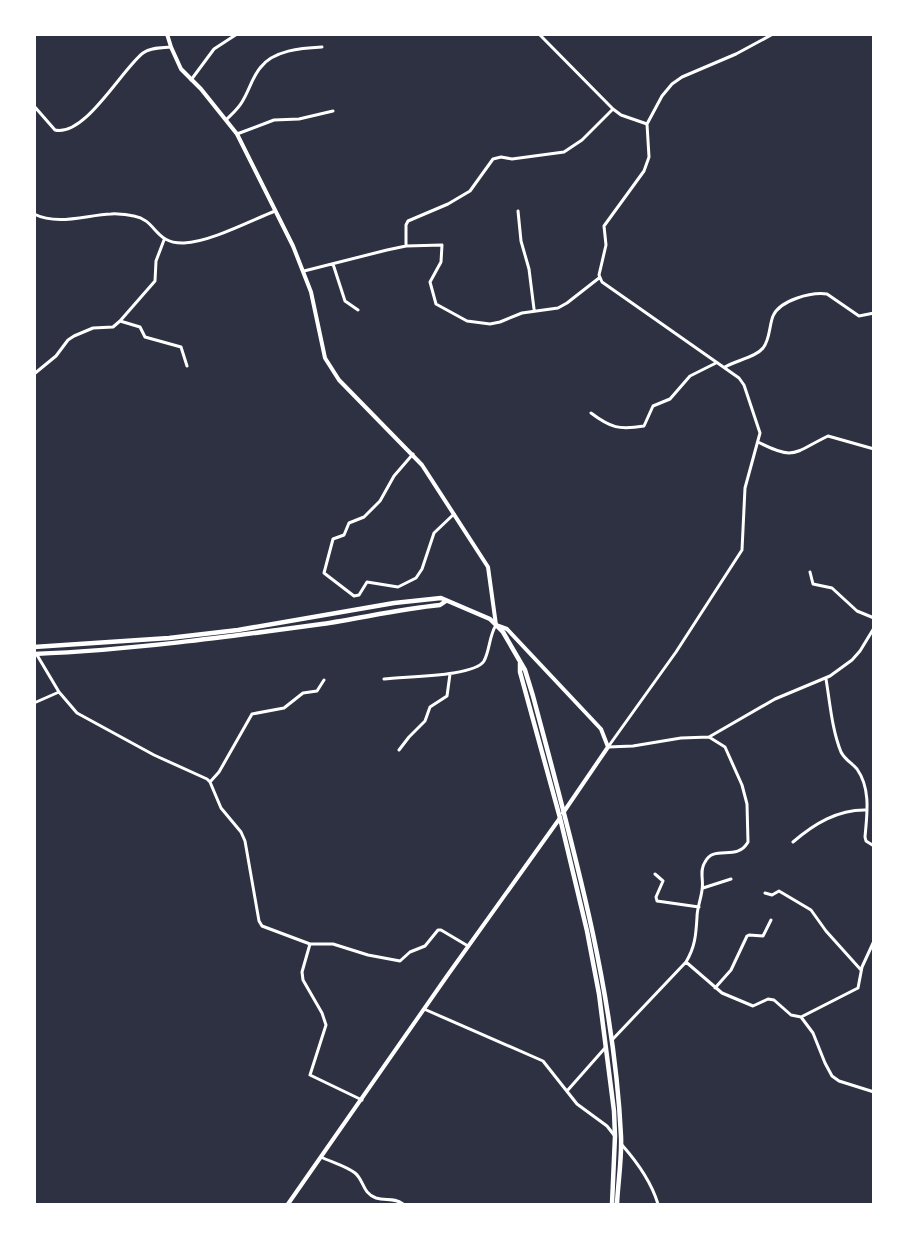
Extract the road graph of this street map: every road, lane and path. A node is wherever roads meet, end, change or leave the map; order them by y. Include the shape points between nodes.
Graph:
1 (167, 34) edge
2 (237, 34) edge
3 (539, 34) edge
4 (773, 34) edge
5 (171, 47) junction
6 (322, 47) dead end
7 (191, 80) junction
8 (34, 106) edge
9 (612, 109) junction
10 (333, 111) dead end
11 (226, 120) junction
12 (647, 124) junction
13 (237, 134) junction
14 (275, 211) junction
15 (518, 211) dead end
16 (34, 214) edge
17 (164, 240) junction
18 (406, 246) junction
19 (333, 264) junction
20 (304, 271) junction
21 (599, 278) junction
22 (358, 310) dead end
23 (534, 310) junction
24 (873, 313) edge
25 (120, 321) junction
26 (717, 362) junction
27 (187, 366) dead end
28 (725, 367) junction
29 (34, 374) edge
30 (591, 414) dead end
31 (758, 441) junction
32 (873, 449) edge
33 (412, 454) junction
34 (454, 514) junction
35 (810, 572) dead end
36 (446, 601) junction
37 (873, 618) edge
38 (496, 625) junction
39 (873, 628) edge
40 (34, 647) edge
41 (35, 654) edge
42 (450, 674) junction
43 (384, 679) dead end
44 (826, 679) junction
45 (324, 680) dead end
46 (59, 692) junction
47 (34, 703) edge
48 (709, 737) junction
49 (608, 747) junction
50 (399, 750) dead end
51 (210, 783) junction
52 (867, 810) junction
53 (562, 815) junction
54 (793, 842) dead end
55 (873, 846) edge
56 (655, 874) dead end
57 (731, 879) dead end
58 (703, 888) junction
59 (579, 890) junction
60 (765, 893) dead end
61 (699, 907) junction
62 (771, 920) dead end
63 (873, 942) edge
64 (310, 944) junction
65 (468, 946) junction
66 (686, 962) junction
67 (861, 970) junction
68 (716, 988) junction
69 (424, 1009) junction
70 (801, 1017) junction
71 (611, 1041) junction
72 (606, 1047) junction
73 (567, 1091) junction
74 (873, 1092) edge
75 (362, 1100) junction
76 (615, 1136) junction
77 (621, 1142) junction
78 (321, 1157) junction
79 (288, 1204) edge
80 (403, 1204) edge
81 (614, 1204) edge
82 (658, 1204) edge

1 - 5 street
2 - 7 street via 214,50
3 - 9 street
4 - 12 street via 672,84
5 - 7 street
5 - 8 street via 145,52 75,125 55,130
6 - 11 street via 299,49 266,61 241,105
7 - 11 street
9 - 12 street
9 - 18 street via 582,140 564,152 493,159 470,191 408,221
10 - 13 street via 274,120
11 - 13 street
12 - 21 street via 648,163 604,226 606,245
13 - 14 street
14 - 17 street via 203,239 186,243
14 - 20 street
15 - 23 street
16 - 17 street via 48,220 111,214 137,217
17 - 25 street via 156,261 155,281
18 - 19 street
18 - 23 street via 441,245 441,262 430,282 434,298 440,307 460,318 490,324
19 - 20 street
19 - 22 street via 345,301
20 - 33 street via 329,366
21 - 23 street via 567,303
21 - 26 street
24 - 28 street via 859,316 827,294 792,299 773,315 762,350
25 - 27 street via 140,327 145,337 181,347
25 - 29 street via 113,327 93,328 74,336
26 - 28 street
26 - 30 street via 690,376 670,399 653,406 644,426 616,428
28 - 31 street via 744,385 758,422
31 - 32 street via 788,454 828,436
31 - 49 street via 745,488 742,550
33 - 34 street
33 - 34 street via 380,501 364,517 349,523 344,535 333,539 324,573 354,596 367,582 398,587 419,575 434,533
34 - 38 street via 488,567
35 - 37 street via 813,585 832,588 857,611
36 - 38 highway
36 - 40 highway via 441,598 406,602 169,638
36 - 41 highway via 264,632
38 - 42 street via 480,665
38 - 49 street via 507,629 594,720
38 - 53 highway via 515,649 520,663
39 - 44 street via 852,660
41 - 46 street
42 - 43 street
42 - 50 street via 447,696 430,707 426,721
44 - 48 street via 775,699
44 - 52 street via 837,740 842,755 862,779
45 - 51 street via 317,691 303,693 284,708 252,714
46 - 47 street
46 - 51 street via 77,713 154,755 196,772
48 - 49 street
48 - 58 street via 725,747 742,785 748,842 736,853 709,856 703,866
49 - 53 street
51 - 64 street via 221,808 245,841 260,924
52 - 54 street via 843,811
52 - 55 street via 865,837
53 - 59 highway
53 - 65 street
56 - 61 street via 663,881 657,901
57 - 58 street
58 - 61 street
59 - 71 highway via 601,969
59 - 72 highway
60 - 67 street via 779,891 811,910
61 - 66 street via 697,935
62 - 68 street via 763,936 747,936 731,970
63 - 67 street
64 - 65 street via 333,944 396,962 422,949 438,930
64 - 75 street via 303,980 326,1025 310,1075
65 - 69 street
66 - 68 street
66 - 71 street
67 - 70 street via 855,991
68 - 70 street via 753,1006 774,1000 791,1015
69 - 73 street via 538,1058
69 - 75 street
70 - 74 street via 813,1033 832,1076
71 - 77 highway
72 - 73 street
72 - 76 highway
73 - 76 street via 581,1109
75 - 78 street
76 - 81 highway
77 - 81 highway
77 - 82 street via 643,1171
78 - 79 street
78 - 80 street via 356,1174 370,1194

